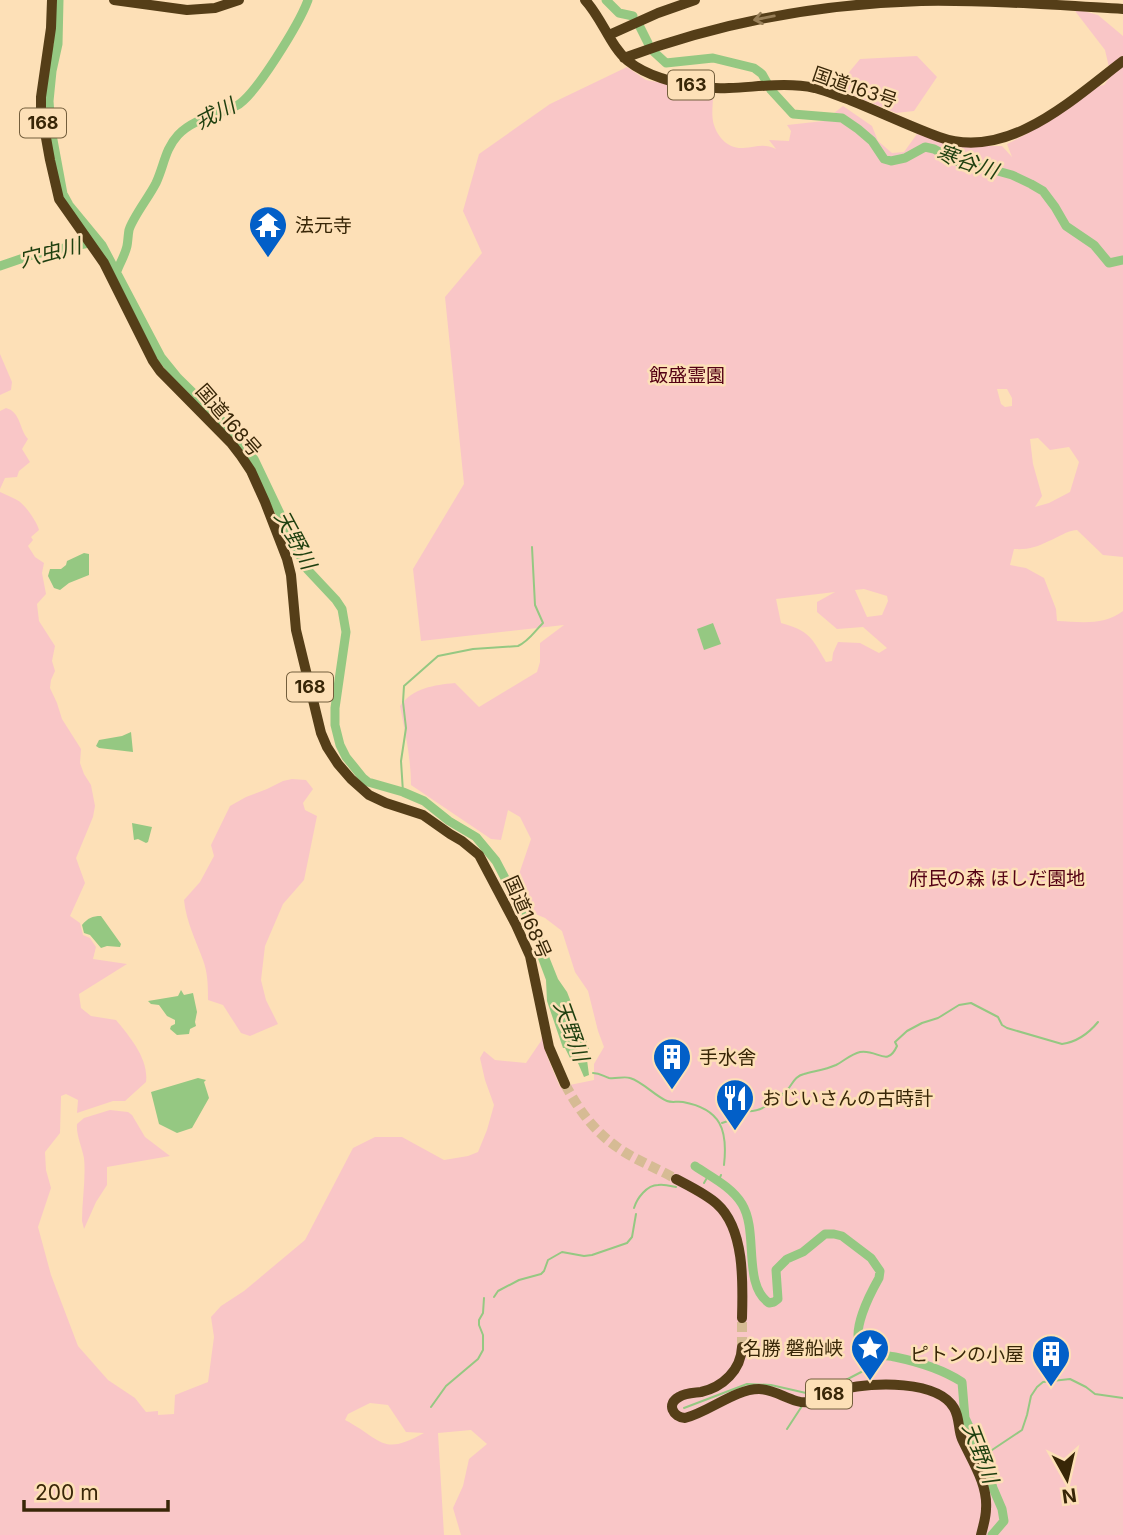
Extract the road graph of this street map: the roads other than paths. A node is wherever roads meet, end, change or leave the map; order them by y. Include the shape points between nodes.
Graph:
1 (52, 0) edge
2 (114, 0) edge
3 (239, 0) edge
4 (585, 0) edge
5 (695, 0) edge
6 (1123, 9) edge
7 (609, 35) junction
8 (624, 58) junction
9 (1123, 61) edge
10 (565, 1084) tunnel mouth
11 (676, 1179) tunnel mouth
12 (742, 1318) tunnel mouth
13 (742, 1347) tunnel mouth
14 (981, 1535) edge

1 - 10 highway, 国道168号 / 168 via 41,97 59,199 104,263 160,371 231,443 251,471 287,559 296,630 327,747 369,795 423,815 479,855 530,956 549,1047
2 - 3 highway via 187,10
4 - 7 highway, 国道163号 / 163
5 - 7 highway
6 -> 8 highway, 163 via 923,1 859,5 800,11 710,30
7 - 8 highway, 国道163号 / 163
8 - 9 highway, 国道163号 / 163 via 646,73 687,85 816,88 962,142 1015,134 1041,122
11 - 12 highway via 718,1205 731,1224 741,1267
13 - 14 highway, 168 via 739,1363 726,1380 675,1400 673,1413 678,1418 758,1389 806,1403 864,1385 939,1393 954,1408 961,1438 984,1490

